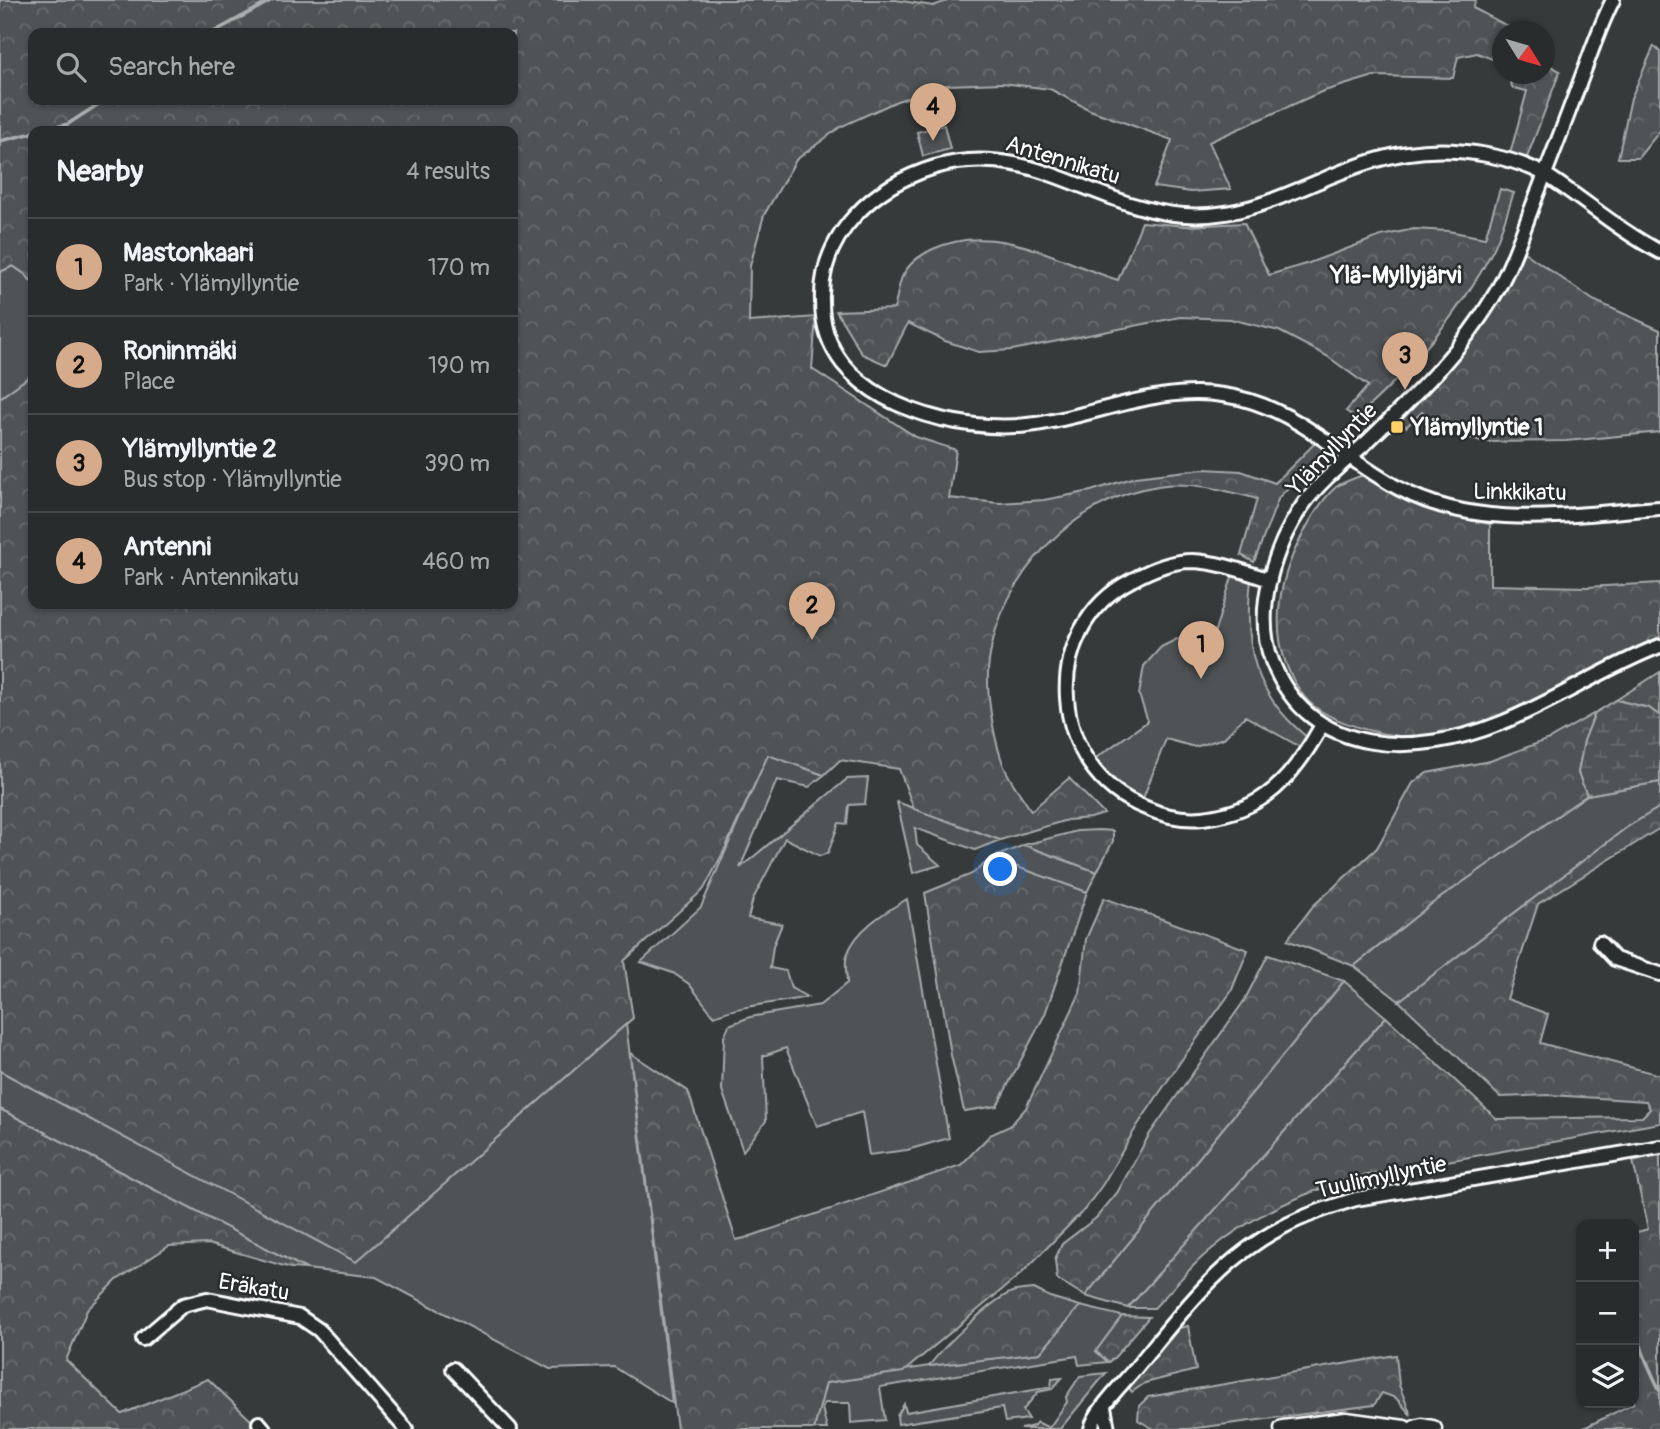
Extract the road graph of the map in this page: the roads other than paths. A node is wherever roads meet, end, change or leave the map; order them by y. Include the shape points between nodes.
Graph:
1 (1613, 0) edge
2 (1545, 174) junction
3 (1660, 252) edge
4 (1350, 457) junction
5 (1660, 508) edge
6 (1270, 580) junction
7 (1660, 646) edge
8 (1322, 724) junction
9 (1600, 943) dead end
10 (1660, 974) edge
11 (1660, 1147) edge
12 (143, 1339) dead end
13 (453, 1369) dead end
14 (1104, 1407) junction
15 (406, 1429) edge
16 (510, 1429) edge
17 (1091, 1429) edge
18 (1108, 1429) edge
19 (1283, 1429) edge
20 (1404, 1429) edge
21 (1415, 1429) edge
22 (1433, 1429) edge

1 - 2 street, Ylämyllyntie
2 - 3 street
2 - 4 street, Ylämyllyntie via 1505,275 1469,335 1434,376
2 - 4 street, Antennikatu via 1503,158 1460,150 1395,153 1257,207 1200,216 1152,210 1031,167 970,160 904,178 872,199 835,240 821,292 822,317 834,350 860,381 914,411 998,427 1035,424 1170,394 1205,392 1272,408
4 - 5 street, Linkkikatu via 1398,488 1459,512 1529,517
4 - 6 street, Ylämyllyntie via 1304,504
6 - 8 street, Ylämyllyntie via 1265,617 1269,651 1280,682
6 - 8 street via 1192,561 1147,572 1121,585 1095,608 1077,638 1067,668 1069,722 1089,765 1110,788 1156,813 1196,819 1223,816 1253,805 1280,785
7 - 8 street, Ylämyllyntie via 1503,723 1468,735 1432,742 1367,742
9 - 10 street via 1615,959
11 - 14 street, Tuulimyllyntie via 1356,1199 1313,1212 1241,1253 1207,1283
12 - 15 street, Eräkatu via 183,1305 207,1299 300,1317 319,1330
13 - 16 street
14 - 17 street, Tuulimyllyntie
14 - 18 street
19 - 20 main road via 1346,1421
21 - 22 main road

